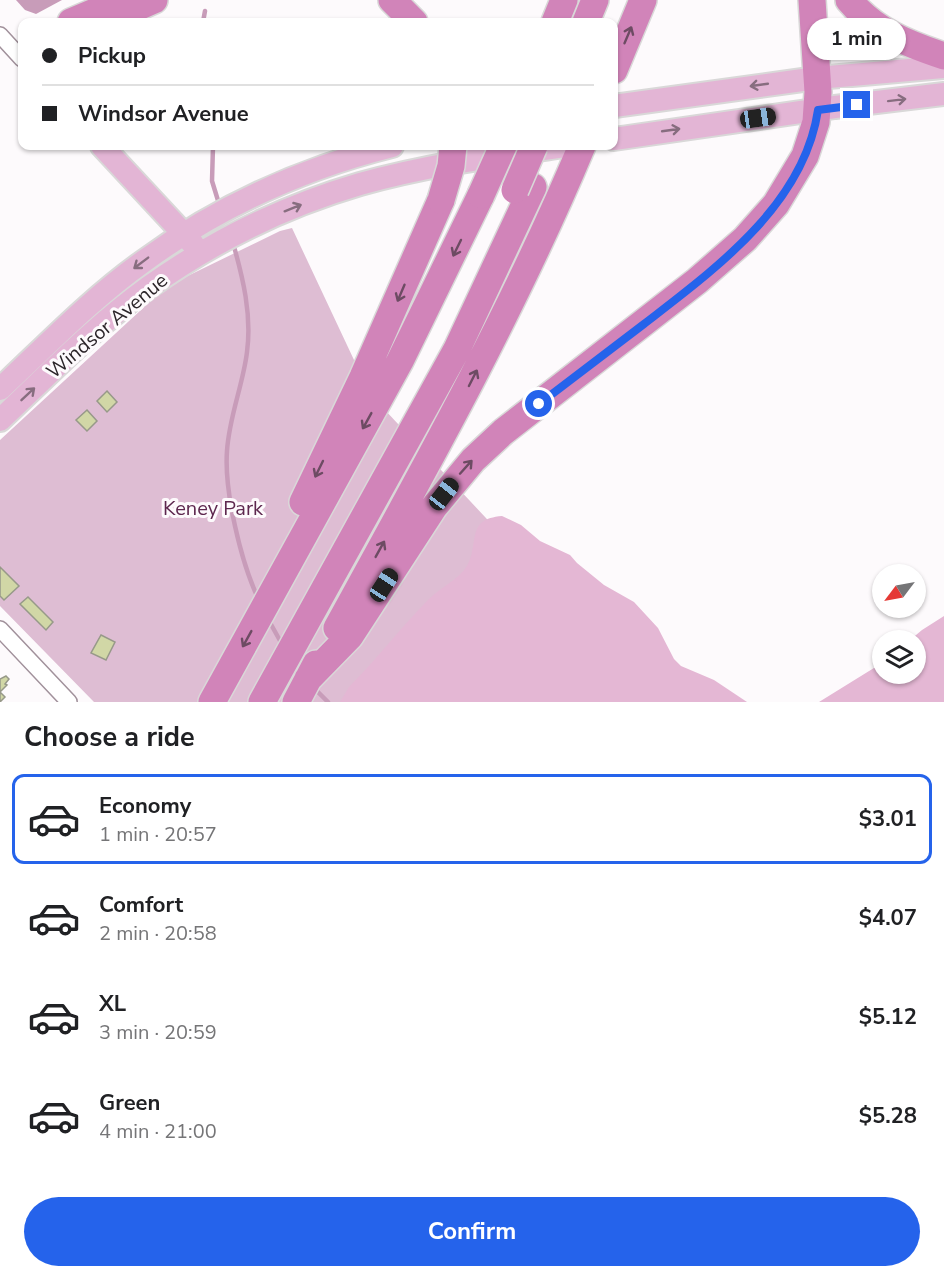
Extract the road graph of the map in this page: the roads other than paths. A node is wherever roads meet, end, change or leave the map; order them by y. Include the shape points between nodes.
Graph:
1 (122, 0) edge
2 (154, 0) edge
3 (392, 0) edge
4 (564, 0) edge
5 (595, 0) edge
6 (612, 0) edge
7 (643, 0) edge
8 (812, 0) edge
9 (849, 0) edge
10 (80, 18) edge
11 (113, 18) edge
12 (410, 18) edge
13 (557, 18) edge
14 (588, 18) edge
15 (605, 18) edge
16 (0, 35) edge
17 (18, 55) edge
18 (944, 56) edge
19 (618, 60) edge
20 (944, 67) edge
21 (817, 78) junction
22 (944, 94) edge
23 (618, 105) edge
24 (818, 110) junction
25 (618, 137) edge
26 (106, 150) edge
27 (380, 150) edge
28 (453, 150) edge
29 (501, 150) edge
30 (533, 150) edge
31 (541, 150) edge
32 (548, 150) edge
33 (580, 150) edge
34 (524, 189) junction
35 (184, 234) junction
36 (210, 248) junction
37 (40, 351) junction
38 (55, 368) junction
39 (0, 388) edge
40 (0, 420) edge
41 (299, 528) junction
42 (322, 578) junction
43 (346, 627) junction
44 (0, 629) edge
45 (302, 690) edge
46 (218, 691) edge
47 (69, 702) edge
48 (245, 702) edge
49 (262, 702) edge

1 - 10 highway
2 - 11 highway
3 - 12 highway
4 - 13 highway
5 - 14 highway
6 - 15 highway
19 -> 7 highway
8 - 21 highway
9 - 18 highway via 885,32
16 - 17 street
20 - 21 main road
21 -> 23 main road
21 - 24 highway
24 -> 22 main road
25 -> 24 main road
43 -> 24 highway via 472,460 697,281 767,215 805,156
26 - 35 main road
27 - 35 main road, Windsor Avenue via 298,177
28 -> 41 highway, bridge via 441,200
29 -> 41 highway, bridge via 400,362
30 - 34 highway, bridge
36 -> 31 main road, Windsor Avenue via 297,206 359,184
32 - 34 highway
43 -> 33 highway via 531,262
34 - 42 highway
35 - 36 main road
35 -> 37 main road, Windsor Avenue via 117,282
36 - 38 main road, Windsor Avenue via 136,297
37 - 38 main road
37 - 39 main road, Windsor Avenue
40 -> 38 main road, Windsor Avenue
41 -> 46 highway via 280,556 270,597
42 - 48 highway
42 - 49 highway
43 - 45 highway
44 - 47 street

